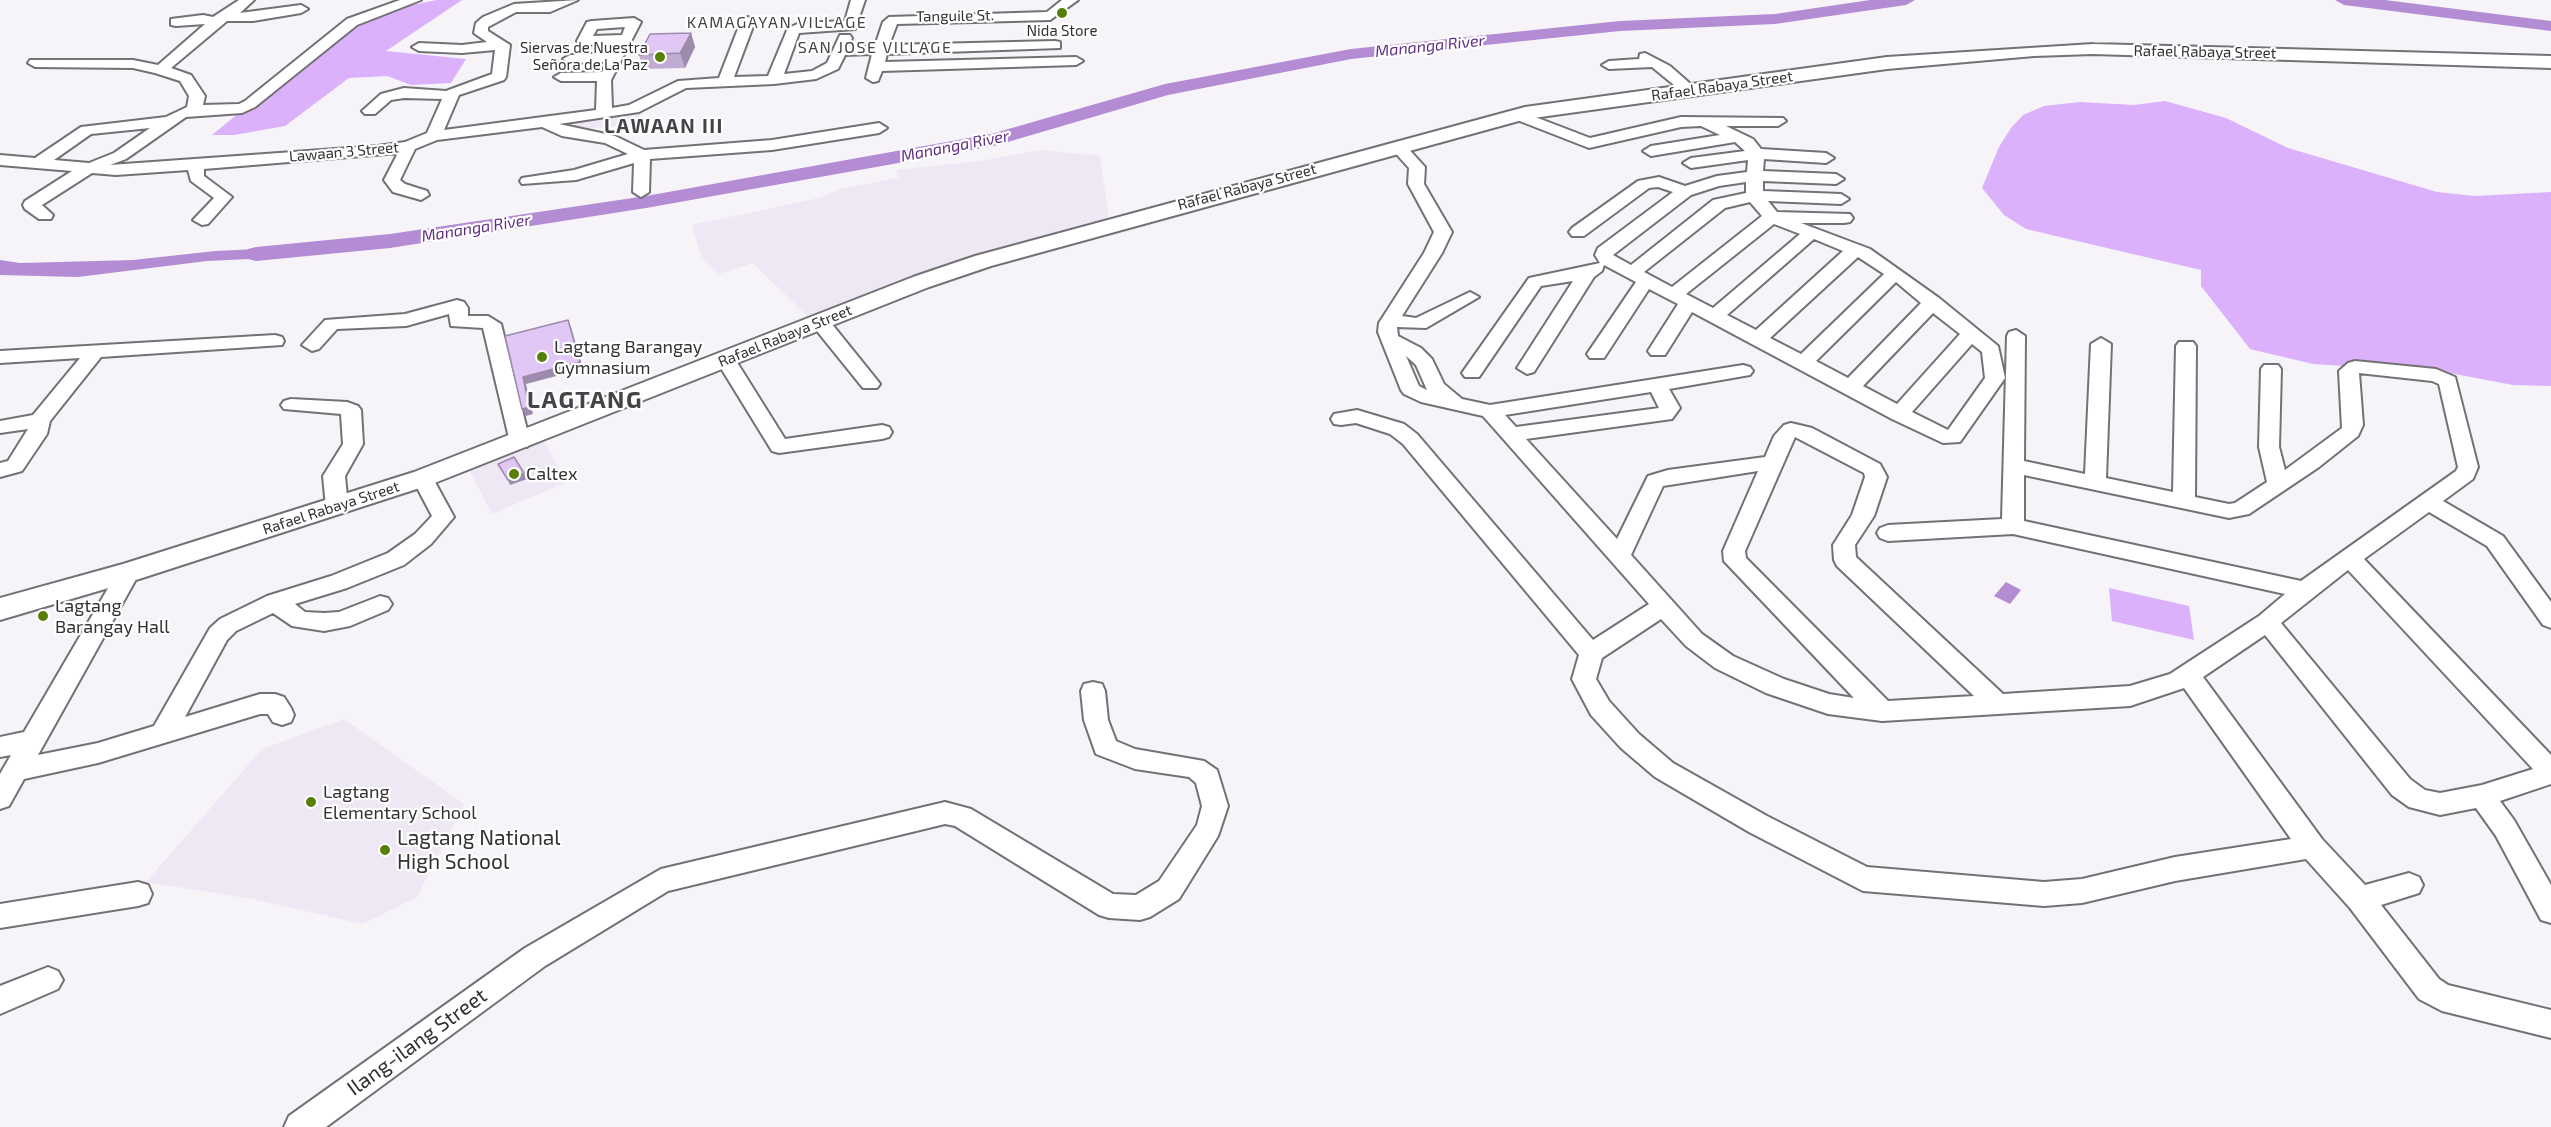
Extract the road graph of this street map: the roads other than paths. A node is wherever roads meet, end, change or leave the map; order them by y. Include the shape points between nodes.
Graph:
1 (247, 0) edge
2 (414, 0) edge
3 (858, 0) edge
4 (1071, 0) edge
5 (560, 1) edge
6 (301, 9) dead end
7 (219, 20) junction
8 (748, 21) dead end
9 (176, 22) dead end
10 (1025, 23) junction
11 (846, 35) junction
12 (627, 39) junction
13 (503, 45) junction
14 (1055, 45) dead end
15 (1024, 46) junction
16 (419, 47) dead end
17 (881, 50) junction
18 (616, 57) junction
19 (570, 59) dead end
20 (1076, 61) dead end
21 (2551, 62) edge
22 (35, 63) dead end
23 (1022, 63) junction
24 (1609, 65) dead end
25 (161, 70) junction
26 (606, 76) junction
27 (561, 77) dead end
28 (774, 80) junction
29 (725, 82) junction
30 (1690, 91) junction
31 (448, 93) junction
32 (400, 106) dead end
33 (194, 110) junction
34 (370, 111) dead end
35 (604, 114) junction
36 (1517, 115) junction
37 (1778, 121) dead end
38 (168, 122) junction
39 (544, 122) junction
40 (1706, 123) junction
41 (879, 128) dead end
42 (434, 136) junction
43 (1813, 142) dead end
44 (1747, 144) junction
45 (409, 146) junction
46 (1398, 147) junction
47 (1651, 151) dead end
48 (642, 155) junction
49 (1826, 159) dead end
50 (0, 160) edge
51 (39, 163) junction
52 (1691, 163) dead end
53 (198, 165) junction
54 (86, 167) junction
55 (1755, 176) junction
56 (1836, 179) dead end
57 (528, 181) dead end
58 (1685, 191) junction
59 (641, 192) dead end
60 (421, 195) dead end
61 (1754, 196) junction
62 (1841, 199) dead end
63 (45, 215) dead end
64 (1772, 217) junction
65 (1844, 218) dead end
66 (202, 220) dead end
67 (1578, 232) dead end
68 (1810, 234) junction
69 (1854, 250) junction
70 (1607, 260) junction
71 (1587, 273) junction
72 (1895, 273) junction
73 (1639, 277) junction
74 (1470, 297) dead end
75 (1681, 299) junction
76 (1933, 302) junction
77 (820, 322) junction
78 (1722, 328) junction
79 (1390, 330) junction
80 (1970, 334) junction
81 (2016, 336) dead end
82 (1757, 339) junction
83 (275, 341) dead end
84 (2101, 344) dead end
85 (312, 345) dead end
86 (2186, 346) dead end
87 (96, 351) junction
88 (1658, 351) dead end
89 (1597, 354) dead end
90 (0, 357) edge
91 (726, 360) junction
92 (1803, 363) junction
93 (1427, 367) junction
94 (1527, 368) dead end
95 (2271, 369) dead end
96 (1402, 370) junction
97 (1743, 371) dead end
98 (1472, 373) dead end
99 (870, 384) dead end
100 (1657, 385) junction
101 (1850, 388) junction
102 (1454, 402) junction
103 (291, 405) dead end
104 (1490, 411) junction
105 (1899, 414) junction
106 (1341, 419) dead end
107 (40, 420) junction
108 (0, 427) edge
109 (882, 432) dead end
110 (1512, 434) junction
111 (520, 442) junction
112 (2269, 447) junction
113 (1775, 462) junction
114 (2312, 462) junction
115 (2014, 466) junction
116 (0, 470) edge
117 (423, 478) junction
118 (2095, 481) junction
119 (2278, 483) junction
120 (2184, 501) junction
121 (2429, 502) junction
122 (337, 507) junction
123 (1863, 516) junction
124 (2013, 526) junction
125 (1888, 533) junction
126 (1848, 537) junction
127 (1619, 557) junction
128 (2349, 557) junction
129 (129, 572) junction
130 (2305, 590) junction
131 (275, 602) junction
132 (380, 604) dead end
133 (1663, 606) junction
134 (0, 609) edge
135 (2549, 610) edge
136 (2267, 622) junction
137 (1591, 653) junction
138 (2189, 676) junction
139 (1093, 691) dead end
140 (1998, 704) junction
141 (1882, 711) junction
142 (282, 715) dead end
143 (162, 735) junction
144 (32, 741) junction
145 (0, 747) edge
146 (16, 770) junction
147 (2551, 773) edge
148 (2482, 796) junction
149 (0, 798) edge
150 (2312, 848) junction
151 (2409, 885) dead end
152 (138, 894) dead end
153 (2360, 899) junction
154 (2551, 911) edge
155 (0, 916) edge
156 (48, 980) dead end
157 (0, 1000) edge
158 (2551, 1024) edge
159 (300, 1127) edge

1 - 7 street
2 - 33 street via 352,22 242,108
3 - 11 street
4 - 10 street, Tanguile St. via 1050,16
5 - 13 street via 550,8 514,8 481,26 481,33
6 - 7 street
7 - 9 street
7 - 25 street
8 - 29 street
10 - 15 street
10 - 17 street, Tanguile St. via 888,28
11 - 17 street
11 - 28 street, Lawaan 3 Street via 832,66 823,72
11 - 28 street via 800,27 793,31
12 - 12 street via 584,41 592,25 630,18 634,22
12 - 18 street
13 - 16 street via 462,49
13 - 31 street via 500,77
14 - 15 street
15 - 17 street
15 - 23 street
17 - 23 street via 874,72
18 - 19 street
18 - 26 street
20 - 23 street
21 - 30 main road, Rafael Rabaya Street via 2041,50 1898,62
22 - 25 street via 133,64
24 - 30 street via 1648,60
25 - 33 street via 186,78 197,96
26 - 27 street
26 - 35 street
28 - 29 street, Lawaan 3 Street
29 - 35 street, Lawaan 3 Street via 683,84 634,109
30 - 36 main road, Rafael Rabaya Street via 1588,102
31 - 32 street
31 - 34 street via 386,97
31 - 42 street
33 - 38 street
35 - 39 street, Lawaan 3 Street
36 - 40 street via 1589,143 1681,122
36 - 46 main road, Rafael Rabaya Street
37 - 40 street
38 - 51 street via 87,129
38 - 54 street via 120,156
39 - 42 street, Lawaan 3 Street
39 - 48 street via 568,133 609,140
40 - 44 street
41 - 48 street via 772,145
42 - 45 street, Lawaan 3 Street
43 - 44 street
44 - 47 street
44 - 49 street
44 - 52 street
44 - 55 street
45 - 53 street, Lawaan 3 Street
45 - 60 street via 392,180 399,188
46 - 77 main road, Rafael Rabaya Street via 1040,243 921,282
46 - 79 street via 1417,167 1416,184 1443,232
48 - 57 street via 576,175
48 - 59 street
50 - 51 street, Lawaan 3 Street
51 - 54 street, Lawaan 3 Street
53 - 54 street, Lawaan 3 Street via 116,170
53 - 66 street via 197,178 224,197
54 - 63 street via 31,205
55 - 56 street
55 - 58 street via 1716,181
55 - 61 street
58 - 67 street via 1659,182 1644,184
58 - 70 street via 1604,252
61 - 62 street
61 - 64 street
61 - 73 street via 1719,204
64 - 65 street
64 - 68 street
64 - 75 street
68 - 69 street
68 - 78 street
69 - 72 street
69 - 82 street
70 - 71 street
70 - 73 street
71 - 94 street
71 - 98 street via 1535,282
72 - 76 street
72 - 92 street
73 - 75 street
73 - 89 street
74 - 79 street via 1419,324
75 - 78 street
75 - 88 street
76 - 80 street
76 - 101 street
77 - 91 main road, Rafael Rabaya Street
77 - 99 street
78 - 82 street
79 - 93 street
79 - 96 street
80 - 105 street
80 - 105 street via 1991,350 1995,378 1953,437
81 - 115 street
82 - 92 street
83 - 87 street
84 - 118 street
85 - 111 street via 332,324 406,320 457,306 458,322 492,324
86 - 120 street
87 - 90 street
87 - 107 street
91 - 109 street via 779,446
91 - 111 main road, Rafael Rabaya Street
92 - 101 street
93 - 96 street
93 - 102 street via 1435,387
95 - 112 street
96 - 102 street via 1411,390 1420,396
97 - 100 street
100 - 104 street
100 - 110 street via 1670,408 1665,414
101 - 105 street
102 - 104 street
103 - 122 street via 351,410 353,444 334,476
104 - 110 street
106 - 137 street via 1357,416 1397,429 1410,438
107 - 108 street
107 - 116 street via 37,434 15,466
110 - 127 street
111 - 117 main road, Rafael Rabaya Street
112 - 114 street
112 - 119 street
113 - 123 street via 1791,430 1805,433 1866,464 1876,477
113 - 127 street via 1648,480
113 - 141 street via 1734,551 1735,561
114 - 119 street
114 - 121 street via 2351,431 2350,368 2436,375 2448,381 2468,467 2466,474
115 - 118 street
115 - 124 street
117 - 122 main road, Rafael Rabaya Street
117 - 131 street via 443,517 423,538 396,559
118 - 120 street
119 - 120 street via 2241,509 2229,511
121 - 128 street
121 - 135 street via 2495,541
122 - 129 main road, Rafael Rabaya Street
123 - 125 street
123 - 126 street
124 - 125 street
124 - 130 street
125 - 126 street
126 - 140 street via 1842,555 1845,560
127 - 133 street
128 - 130 street
128 - 147 street
129 - 134 main road, Rafael Rabaya Street
129 - 144 street
130 - 136 street
131 - 132 street via 300,620 324,622 342,620
131 - 143 street via 244,615 218,634
133 - 137 street
133 - 141 street via 1694,640 1724,662 1774,687 1828,704
136 - 138 street
136 - 148 street via 2401,788 2418,799 2440,804
137 - 150 street via 1584,679 1600,708 1664,770 1863,879 2044,894 2082,891 2175,869
138 - 140 street via 2130,696
138 - 150 street
139 - 159 street, Ilang-ilang Street via 1096,720 1106,747 1128,757 1195,768 1208,777 1215,806 1209,828 1169,890 1140,908 1109,906 962,817 945,813 660,881 534,957
140 - 141 street
142 - 143 street via 275,704 260,704
143 - 146 street
144 - 145 street
144 - 146 street
146 - 149 street
147 - 148 street
148 - 154 street via 2505,828
150 - 153 street
151 - 153 street
152 - 155 street
153 - 158 street via 2429,989 2442,998
156 - 157 street

